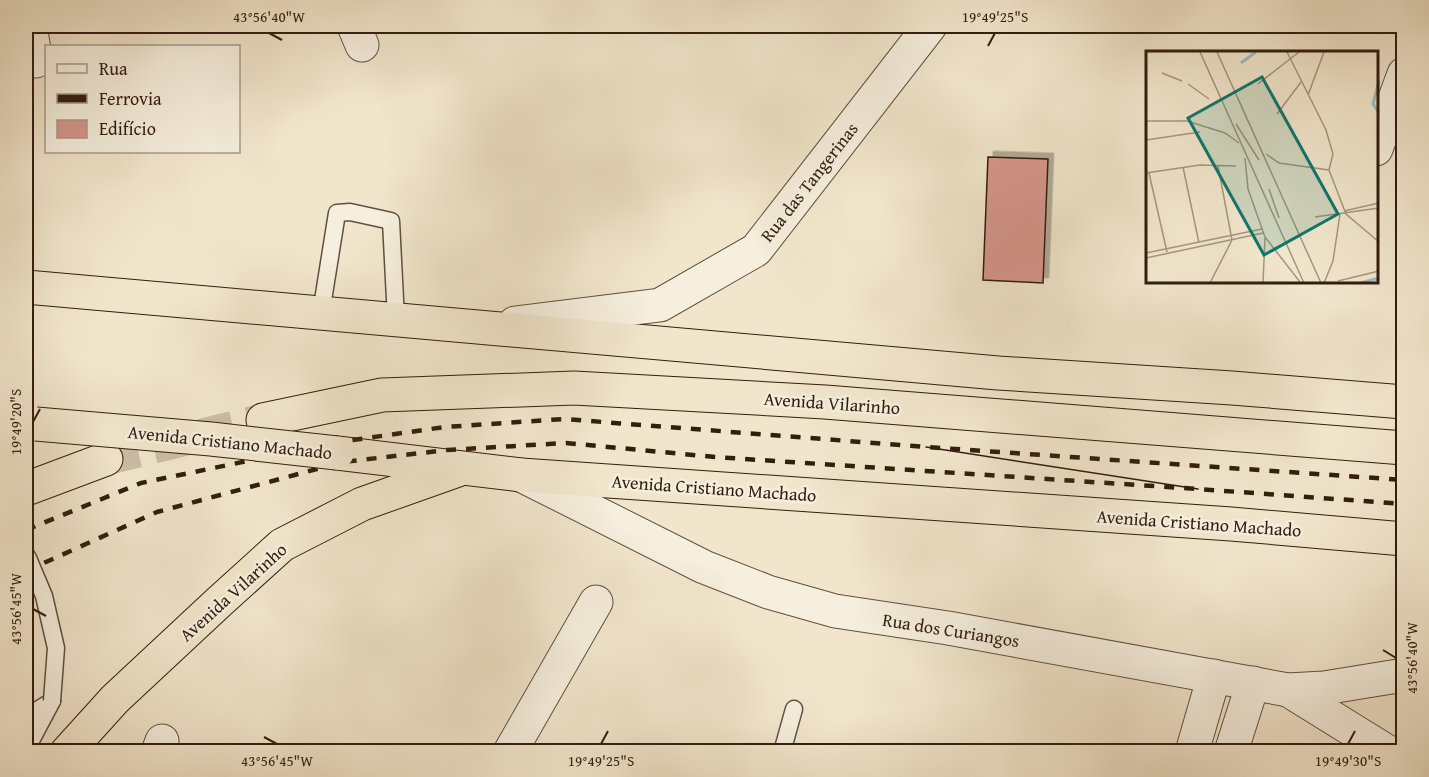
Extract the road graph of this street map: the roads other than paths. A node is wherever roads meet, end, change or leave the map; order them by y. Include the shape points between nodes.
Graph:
1 (30, 26) edge
2 (930, 26) edge
3 (36, 61) dead end
4 (1404, 74) edge
5 (1378, 146) edge
6 (26, 287) edge
7 (321, 313) junction
8 (396, 320) junction
9 (480, 327) junction
10 (1404, 402) edge
11 (263, 420) tunnel mouth
12 (31, 424) edge
13 (1404, 447) edge
14 (106, 459) tunnel mouth
15 (465, 468) junction
16 (521, 475) junction
17 (26, 489) edge
18 (1404, 539) edge
19 (26, 555) edge
20 (596, 602) dead end
21 (1404, 675) edge
22 (1214, 676) junction
23 (1253, 683) junction
24 (1288, 690) junction
25 (52, 701) junction
26 (794, 709) dead end
27 (26, 717) edge
28 (26, 750) edge
29 (515, 750) edge
30 (67, 752) edge
31 (782, 752) edge
32 (1192, 752) edge
33 (1232, 752) edge
34 (1388, 752) edge

1 - 3 street
2 - 9 street, Rua das Tangerinas via 756,250 660,305
4 - 5 street
6 - 7 highway
7 - 8 highway
7 - 8 lane via 337,213 350,212 391,221
8 - 9 highway
9 - 10 highway via 998,373
11 - 13 highway, Avenida Vilarinho via 382,395 574,388 825,402
12 - 15 highway, Avenida Cristiano Machado, bridge via 211,439
14 - 17 highway
15 - 16 highway, Avenida Cristiano Machado
15 - 30 highway, Avenida Vilarinho via 362,504 282,545 115,699
16 - 18 highway, Avenida Cristiano Machado
16 - 22 street, Rua dos Curiangos via 704,567 768,592 835,611
19 - 25 lane, bridge via 44,596 56,648
20 - 29 street
21 - 24 street
22 - 23 street, Rua dos Curiangos
22 - 32 street
23 - 24 street, Rua dos Curiangos
23 - 33 street
24 - 34 street, Rua dos Curiangos
25 - 27 lane
25 - 28 lane
26 - 31 lane

